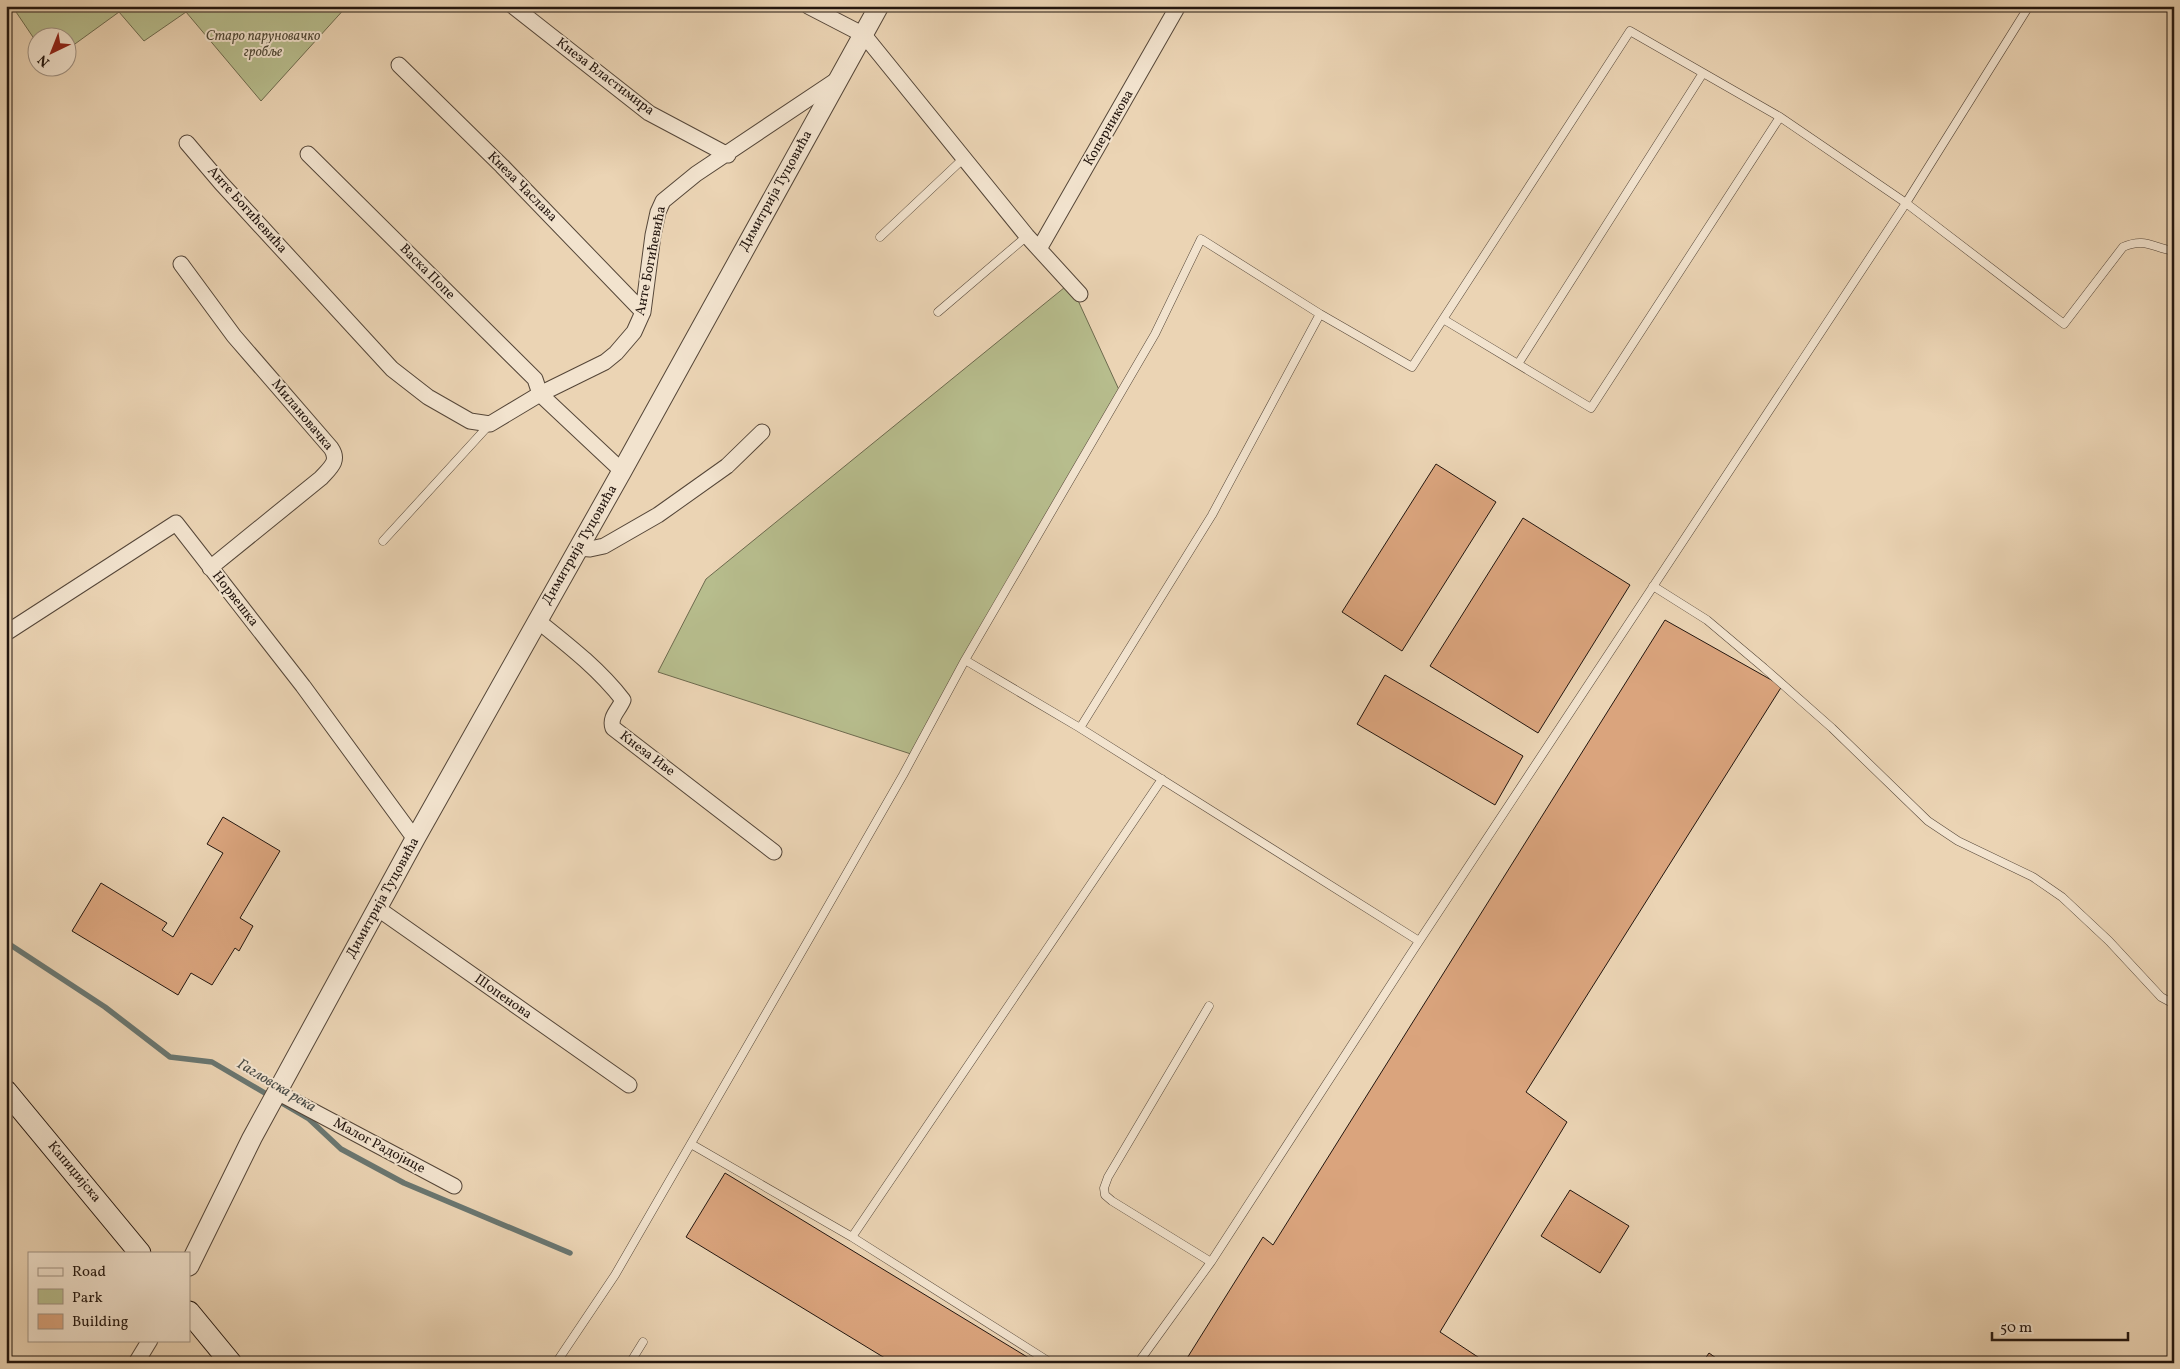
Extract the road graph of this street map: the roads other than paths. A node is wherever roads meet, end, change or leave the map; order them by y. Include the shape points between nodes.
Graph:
1 (513, 6) edge
2 (808, 6) edge
3 (879, 6) edge
4 (1178, 6) edge
5 (2029, 6) edge
6 (864, 35) junction
7 (399, 65) dead end
8 (1703, 73) junction
9 (839, 79) junction
10 (1780, 118) junction
11 (187, 143) dead end
12 (308, 154) dead end
13 (728, 155) junction
14 (964, 158) junction
15 (1906, 203) junction
16 (880, 236) dead end
17 (1027, 236) junction
18 (1039, 249) junction
19 (2174, 252) edge
20 (181, 264) dead end
21 (1080, 294) dead end
22 (643, 312) junction
23 (938, 312) dead end
24 (1320, 314) junction
25 (1443, 319) junction
26 (1518, 364) junction
27 (540, 394) junction
28 (490, 424) junction
29 (762, 432) dead end
30 (622, 471) junction
31 (383, 541) dead end
32 (578, 548) junction
33 (210, 568) junction
34 (1653, 586) junction
35 (538, 620) junction
36 (6, 633) edge
37 (965, 660) junction
38 (1080, 728) junction
39 (1162, 779) junction
40 (415, 838) junction
41 (774, 852) dead end
42 (377, 908) junction
43 (1419, 941) junction
44 (2174, 1004) edge
45 (1208, 1006) dead end
46 (629, 1085) dead end
47 (280, 1088) junction
48 (6, 1091) edge
49 (691, 1144) junction
50 (454, 1186) dead end
51 (852, 1237) junction
52 (139, 1252) edge
53 (1211, 1262) junction
54 (190, 1264) edge
55 (190, 1313) edge
56 (149, 1342) edge
57 (643, 1342) dead end
58 (136, 1363) edge
59 (231, 1363) edge
60 (556, 1363) edge
61 (630, 1363) edge
62 (1051, 1363) edge
63 (1138, 1363) edge

1 - 13 street, Кнеза Властимира via 649,112
2 - 6 street
3 - 6 street, Димитрија Туцовића
4 - 18 street, Коперникова
5 - 15 lane
6 - 9 street, Димитрија Туцовића
6 - 14 street
7 - 22 street, Кнеза Часлава
8 - 10 lane
8 - 25 lane via 1630,31
8 - 26 lane
9 - 13 street, Анте Богићевића
9 - 30 street, Димитрија Туцовића
10 - 15 lane
10 - 26 lane via 1591,408
11 - 28 street, Анте Богићевића via 392,369 428,397 461,416
12 - 27 street, Васка Попе via 535,379
13 - 22 street, Анте Богићевића via 696,174 663,201 658,212
14 - 16 lane
14 - 17 street
15 - 19 lane via 2064,324 2124,247 2141,242
15 - 34 lane
17 - 18 street
17 - 23 lane
18 - 21 street
20 - 33 street, Милановачка via 234,336 336,457 335,463 321,478
22 - 27 street, Анте Богићевића via 634,332 605,362
24 - 25 lane via 1412,367
24 - 37 lane via 1201,239 1155,334
24 - 38 lane via 1212,514
25 - 26 lane
27 - 28 street, Анте Богићевића
27 - 30 street, Васка Попе
28 - 31 lane, Анте Богићевића
29 - 32 street via 727,466 658,515 604,546
30 - 32 street, Димитрија Туцовића
32 - 35 street, Димитрија Туцовића
33 - 36 street, Норвешка via 176,522
33 - 40 street, Норвешка via 303,686
34 - 43 lane
34 - 44 lane via 1707,620 1764,668 1832,728 1928,821 1958,841 2033,877 2062,897 2104,935 2161,997
35 - 40 street, Димитрија Туцовића
35 - 41 street, Кнеза Иве via 578,654 623,700 613,716 613,728
37 - 38 lane
37 - 49 lane
38 - 39 lane
39 - 43 lane
39 - 51 lane
40 - 42 street, Димитрија Туцовића
42 - 46 street, Шопенова
42 - 47 street, Димитрија Туцовића
43 - 53 lane
45 - 53 lane via 1121,1153 1104,1188 1105,1195 1112,1201
47 - 50 street, Малог Радојице
47 - 54 street, Димитрија Туцовића
48 - 52 main road, Капиџијска
49 - 51 lane
49 - 60 lane via 615,1275
51 - 62 lane
53 - 63 lane
55 - 59 main road
56 - 58 street
57 - 61 lane

